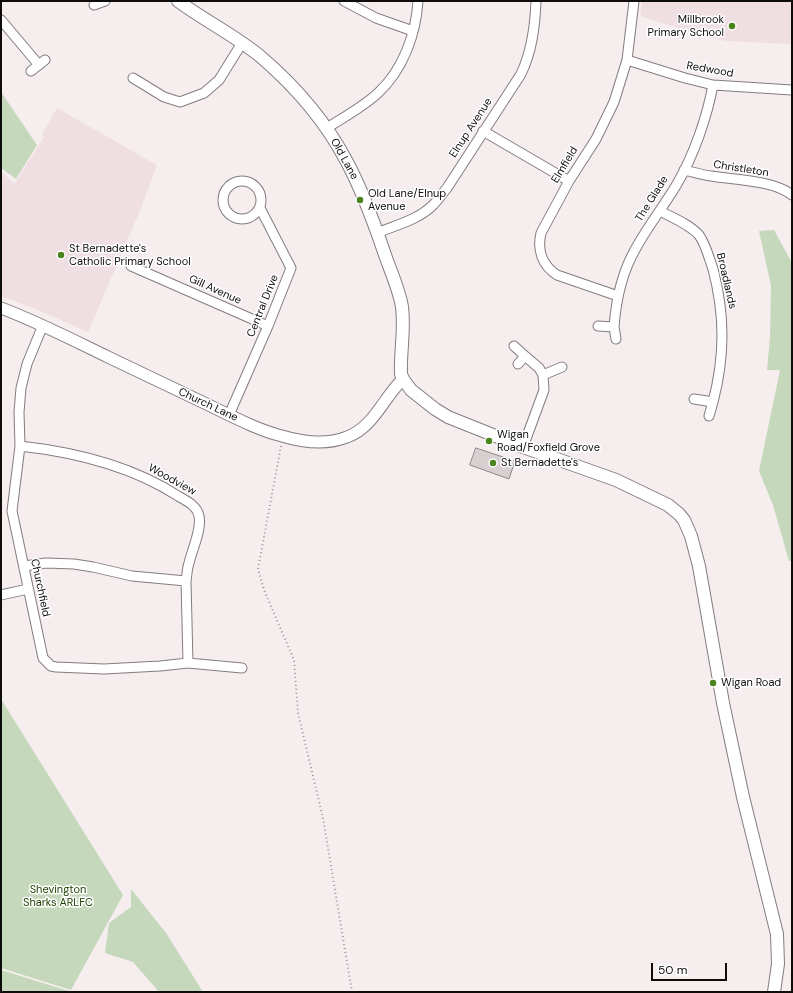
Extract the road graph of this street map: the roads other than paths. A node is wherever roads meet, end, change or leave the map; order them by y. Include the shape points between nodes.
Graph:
1 (105, 1) edge
2 (178, 1) edge
3 (344, 1) edge
4 (418, 1) edge
5 (536, 1) edge
6 (634, 1) edge
7 (94, 5) dead end
8 (1, 20) edge
9 (413, 31) junction
10 (242, 44) junction
11 (627, 60) junction
12 (38, 66) dead end
13 (133, 78) dead end
14 (713, 84) junction
15 (792, 90) edge
16 (327, 128) junction
17 (483, 131) junction
18 (684, 170) junction
19 (569, 180) junction
20 (792, 195) edge
21 (260, 208) junction
22 (660, 211) junction
23 (377, 233) junction
24 (131, 266) dead end
25 (618, 296) junction
26 (1, 308) edge
27 (43, 325) junction
28 (268, 326) junction
29 (598, 326) dead end
30 (614, 327) junction
31 (616, 339) dead end
32 (514, 346) dead end
33 (525, 356) junction
34 (518, 364) dead end
35 (562, 367) dead end
36 (543, 375) junction
37 (403, 379) junction
38 (694, 399) dead end
39 (713, 402) junction
40 (229, 415) junction
41 (710, 416) dead end
42 (20, 446) junction
43 (523, 446) junction
44 (24, 566) junction
45 (186, 581) junction
46 (28, 589) junction
47 (1, 595) edge
48 (188, 663) junction
49 (242, 668) dead end
50 (774, 992) edge

1 - 7 street
2 - 10 main road, Old Lane
3 - 9 street via 376,18
4 - 9 street
5 - 17 street, Elnup Avenue via 535,23 527,61
6 - 11 street, Elmfield
8 - 12 street
9 - 16 street via 403,60 389,81 369,100
10 - 13 street via 219,80 204,93 180,102 164,97
10 - 16 main road, Old Lane via 287,80
11 - 14 street, Redwood
11 - 19 street, Elmfield via 614,102 596,139
14 - 15 street, Redwood
14 - 18 street, The Glade via 705,118
16 - 23 main road, Old Lane via 348,163
17 - 19 street
17 - 23 street, Elnup Avenue via 433,205 414,219
18 - 20 street, Christleton via 764,184
18 - 22 street, The Glade
19 - 25 street, Elmfield via 541,233 539,247 543,260 558,275
21 - 21 street, Central Drive via 261,195 254,185 242,180 226,189 224,207 233,217 245,219
21 - 28 street, Central Drive via 291,268
22 - 25 street, The Glade via 636,249
22 - 39 street, Broadlands via 698,235 709,256 719,296 722,329 721,362
23 - 37 main road, Old Lane via 402,306
24 - 28 street, Gill Avenue
25 - 30 street, The Glade
26 - 27 street, Church Lane
27 - 40 street, Church Lane
27 - 42 street, Churchfield via 22,379
28 - 40 street, Central Drive
29 - 30 street
30 - 31 street, The Glade
32 - 33 street
33 - 34 street
33 - 36 street
35 - 36 street
36 - 43 street via 544,390
37 - 40 street, Church Lane via 371,420 355,434 338,440 305,441 282,437
37 - 43 main road via 411,390 448,417
38 - 39 street
39 - 41 street, Broadlands
42 - 44 street, Churchfield via 12,511
42 - 45 street, Woodview via 64,453 134,473 192,504 198,512 200,521
43 - 50 main road via 600,474 658,499 679,514 689,527 699,566 723,703 743,797 778,934 778,964
44 - 45 street via 46,563 74,564 132,576
44 - 46 street, Churchfield
45 - 48 street, Woodview
46 - 47 street
46 - 48 street, Churchfield via 42,652 51,666 104,669
48 - 49 street, Churchfield

